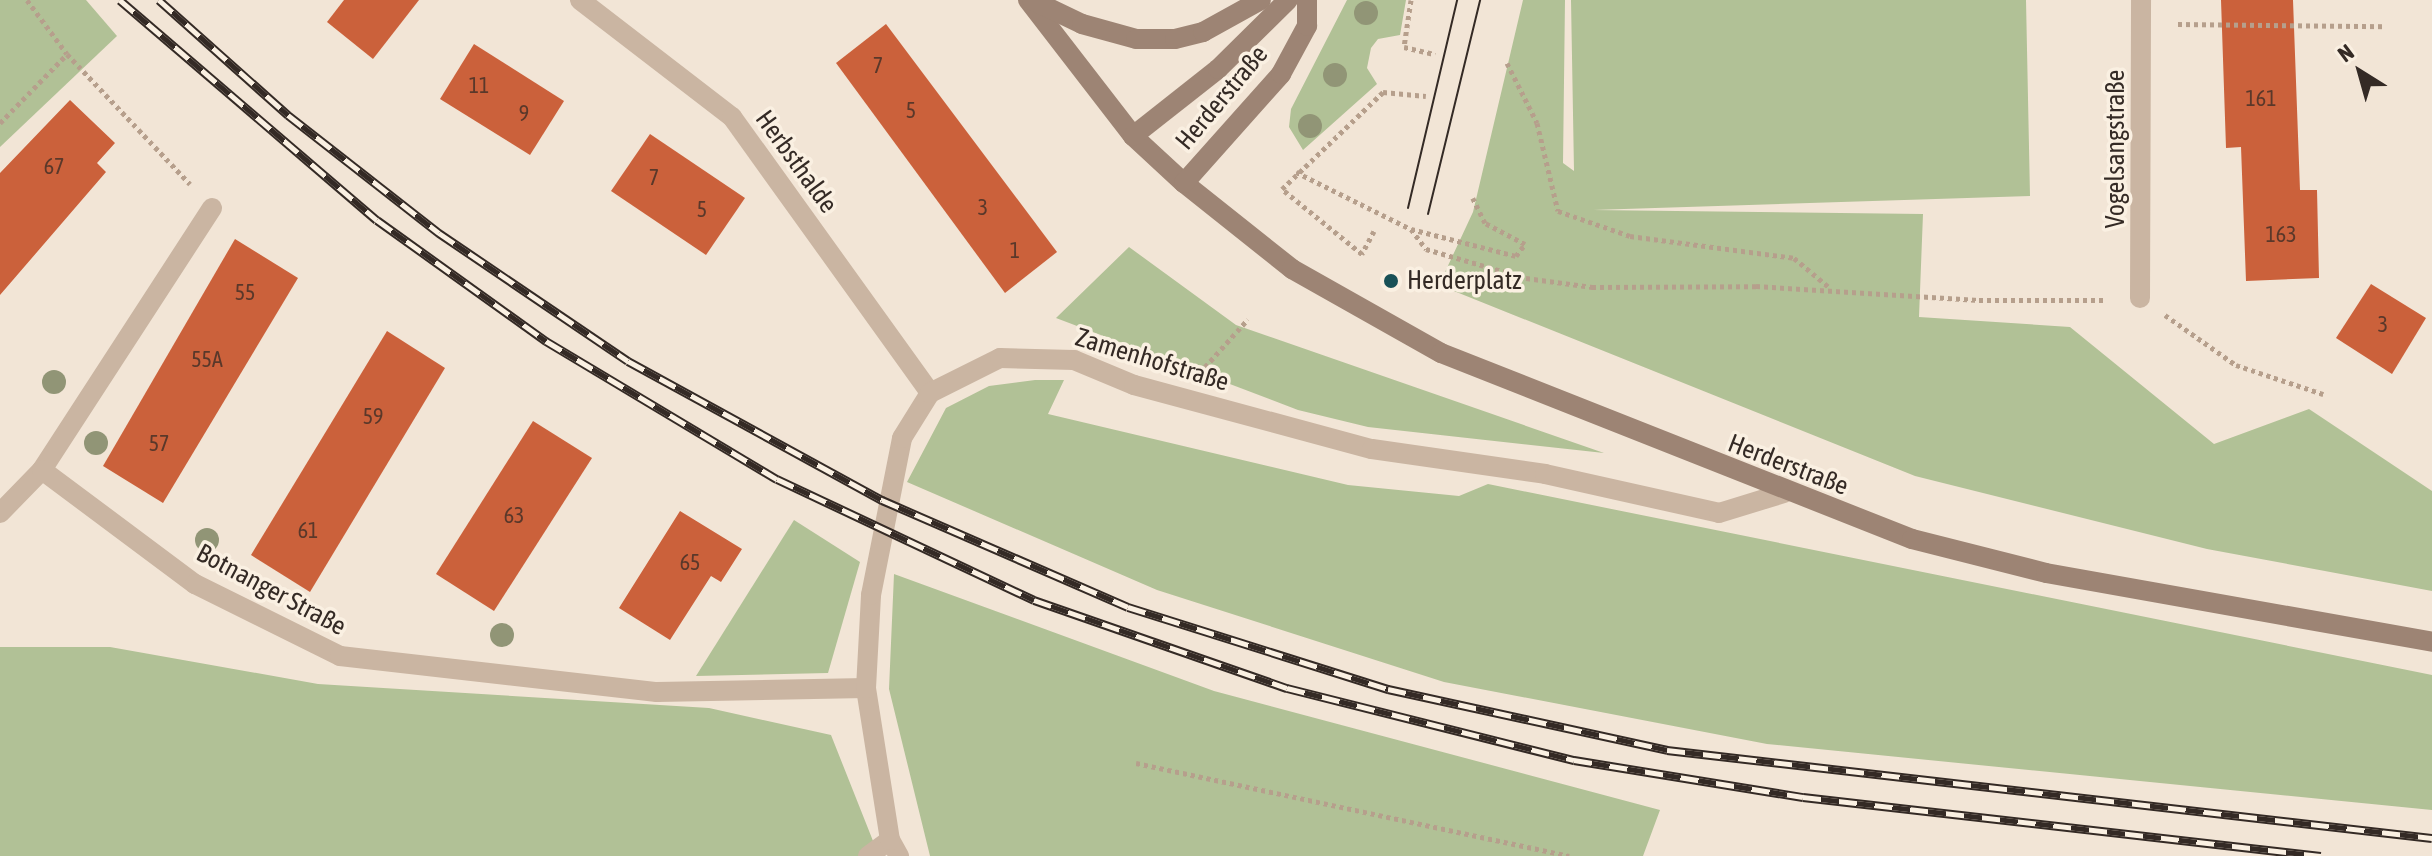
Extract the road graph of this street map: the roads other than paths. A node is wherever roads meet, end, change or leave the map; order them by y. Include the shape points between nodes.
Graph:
1 (580, 0) edge
2 (1030, 0) edge
3 (1261, 0) edge
4 (1288, 0) edge
5 (1307, 0) edge
6 (2141, 0) edge
7 (1133, 136) junction
8 (1184, 183) junction
9 (212, 208) road end
10 (2140, 298) road end
11 (930, 393) junction
12 (42, 470) junction
13 (1784, 493) junction
14 (0, 513) edge
15 (2432, 642) edge
16 (866, 688) junction
17 (895, 848) edge
18 (868, 856) edge

1 - 11 street, Herbsthalde via 732,117
2 - 3 main road via 1082,24 1136,39 1175,39 1203,32
2 - 7 main road
4 - 7 main road, Herderstraße via 1218,69
5 - 8 main road, Herderstraße via 1307,26 1281,74
6 - 10 street, Vogelsangstraße
7 - 8 main road, Herderstraße
8 - 13 main road, Herderstraße via 1292,269 1441,353
9 - 12 street
11 - 13 street, Zamenhofstraße via 1000,358 1041,355 1372,449 1545,474 1719,513
11 - 16 street via 902,438 871,595
12 - 14 street
12 - 16 street, Botnanger Straße via 195,584 340,656 657,692
13 - 15 main road, Herderstraße via 1912,539 2046,573
16 - 17 street
17 - 18 street

